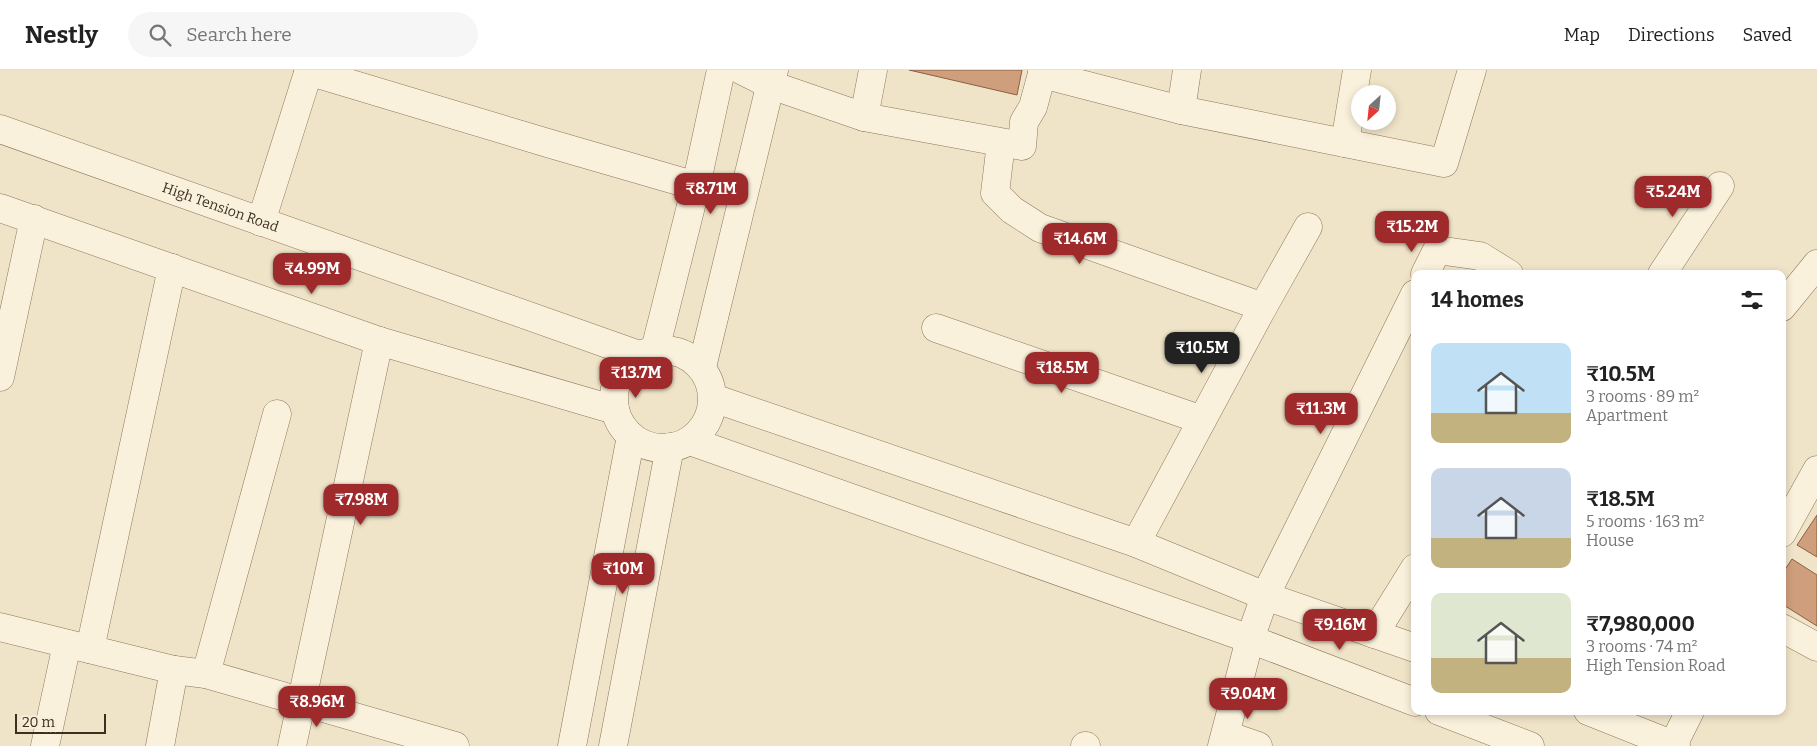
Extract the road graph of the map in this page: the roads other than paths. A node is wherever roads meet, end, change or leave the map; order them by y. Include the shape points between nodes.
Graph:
1 (720, 70) edge
2 (741, 70) edge
3 (873, 70) edge
4 (1188, 70) edge
5 (1357, 70) edge
6 (1472, 70) edge
7 (309, 71) edge
8 (1042, 72) edge
9 (773, 78) edge
10 (1181, 110) junction
11 (864, 117) junction
12 (0, 130) edge
13 (1001, 143) junction
14 (1345, 143) junction
15 (696, 186) junction
16 (1720, 186) dead end
17 (0, 208) edge
18 (34, 219) junction
19 (261, 222) junction
20 (1308, 227) dead end
21 (1817, 264) edge
22 (172, 268) junction
23 (1427, 270) edge
24 (1503, 270) edge
25 (1665, 270) edge
26 (1411, 302) edge
27 (1786, 302) edge
28 (1263, 307) junction
29 (936, 328) dead end
30 (5, 335) edge
31 (379, 341) junction
32 (647, 352) junction
33 (702, 367) junction
34 (0, 377) edge
35 (713, 398) junction
36 (615, 410) junction
37 (277, 414) dead end
38 (1202, 420) junction
39 (631, 436) junction
40 (680, 444) junction
41 (1816, 474) edge
42 (1786, 526) edge
43 (1136, 543) junction
44 (1411, 574) edge
45 (1265, 596) junction
46 (0, 627) edge
47 (1786, 630) edge
48 (1374, 634) junction
49 (1250, 639) junction
50 (79, 646) junction
51 (1411, 647) edge
52 (1817, 647) edge
53 (174, 670) junction
54 (206, 674) junction
55 (1411, 700) edge
56 (301, 701) junction
57 (1449, 715) edge
58 (1598, 715) edge
59 (1688, 715) edge
60 (1224, 741) edge
61 (45, 746) edge
62 (160, 746) edge
63 (292, 746) edge
64 (455, 746) edge
65 (572, 746) edge
66 (613, 746) edge
67 (1258, 746) edge
68 (1530, 746) edge
69 (1674, 746) edge

1 - 15 street
2 - 9 street
3 - 11 street
4 - 10 street
5 - 14 street
6 - 14 street via 1444,163
7 - 15 street
7 - 19 street
8 - 10 street
8 - 13 street via 1033,107 1024,122 1022,146
9 - 11 street
9 - 33 street
10 - 14 street
11 - 13 street
12 - 19 street, High Tension Road
13 - 28 street via 996,193 1012,210 1040,228
15 - 32 street
16 - 25 street
17 - 18 street
18 - 22 street
18 - 30 street
19 - 32 street, High Tension Road
20 - 28 street
21 - 27 street
22 - 31 street
22 - 50 street
23 - 24 street via 1436,250 1480,256
26 - 45 street
28 - 38 street
29 - 38 street
30 - 34 street
31 - 36 street
31 - 56 street
32 - 33 street via 672,350 688,356
32 - 36 street via 626,366 618,379 614,394
33 - 35 street via 710,382
35 - 40 street via 711,415 702,430
35 - 43 street
36 - 39 street
37 - 54 street
38 - 43 street
39 - 40 street via 660,448
39 - 65 street
40 - 49 street
40 - 66 street
41 - 42 street
43 - 45 street
44 - 48 street
45 - 48 street
45 - 49 street
46 - 50 street
47 - 52 street
48 - 51 street
49 - 55 street
49 - 60 street
50 - 53 street
50 - 61 street
53 - 54 street
53 - 62 street
54 - 56 street
56 - 63 street
56 - 64 street
57 - 68 street
58 - 69 street
59 - 69 street
60 - 67 street

